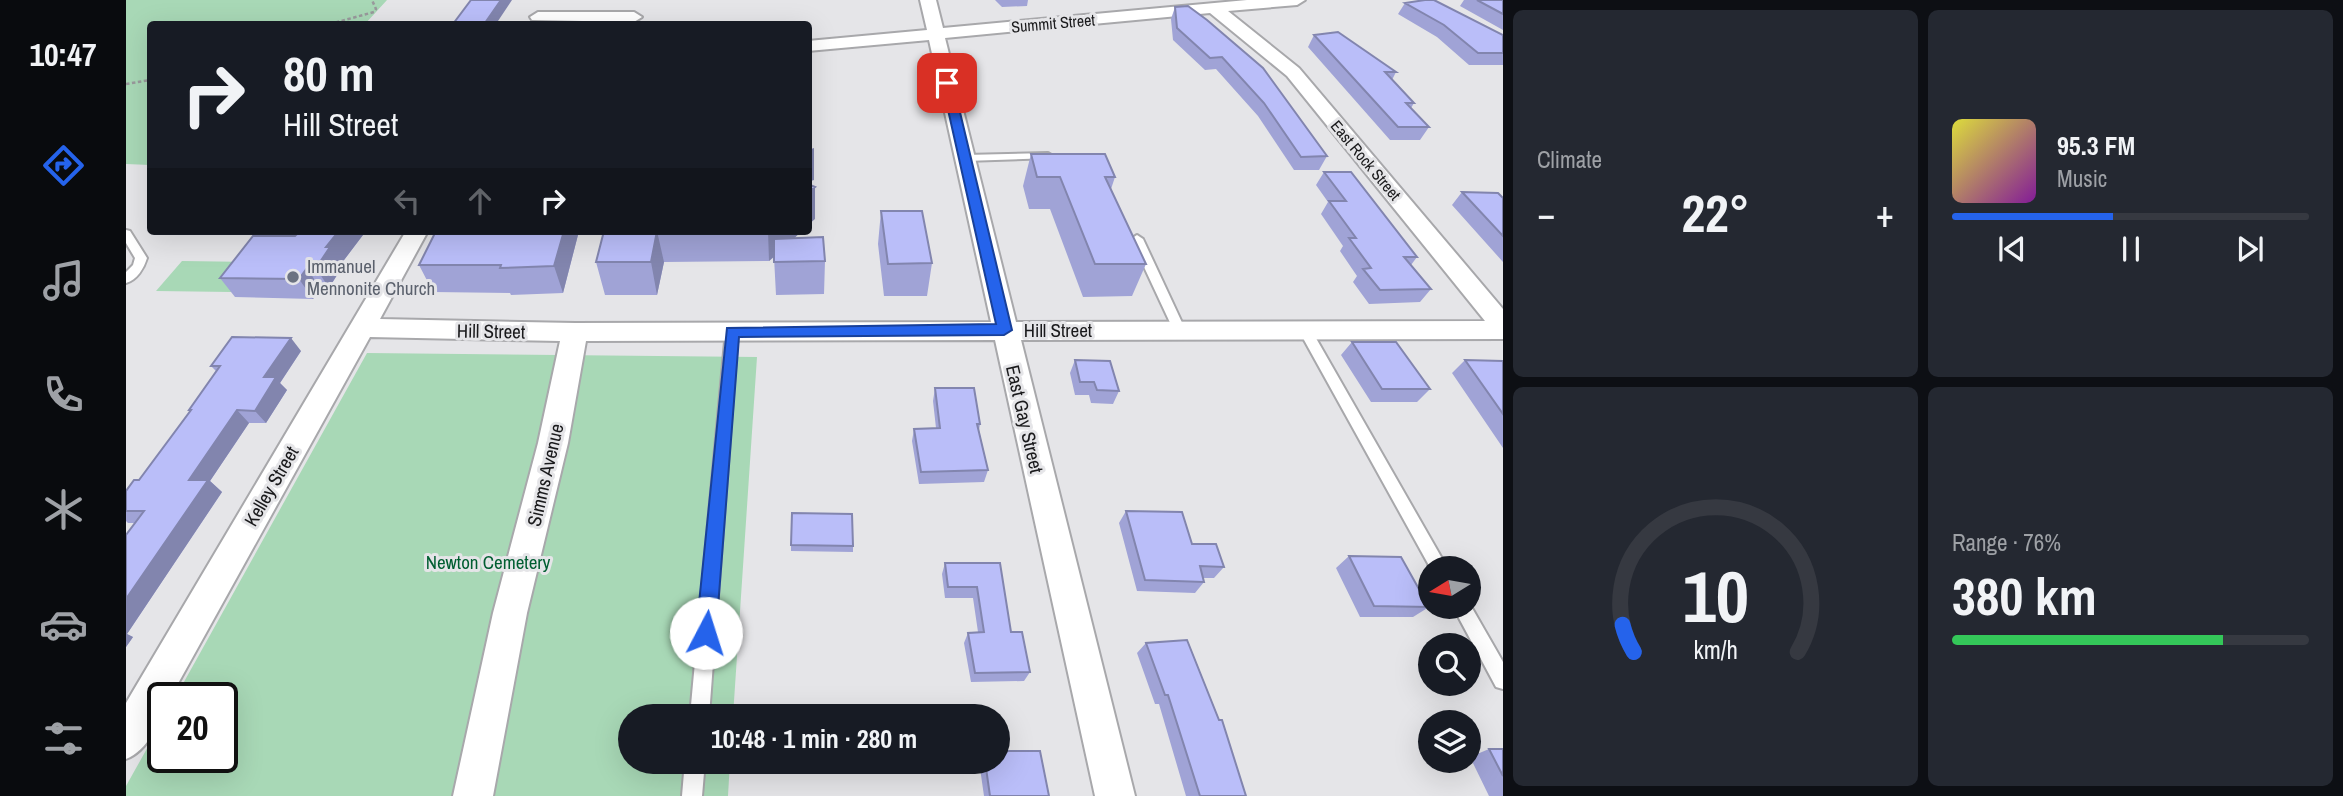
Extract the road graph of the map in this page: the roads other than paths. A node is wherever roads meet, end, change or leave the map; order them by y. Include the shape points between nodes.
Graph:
1 (548, 0) edge
2 (928, 0) edge
3 (1297, 0) edge
4 (1214, 8) junction
5 (634, 17) dead end
6 (536, 21) edge
7 (936, 34) junction
8 (812, 47) edge
9 (1058, 156) edge
10 (965, 158) junction
11 (126, 234) edge
12 (415, 235) edge
13 (1137, 239) edge
14 (126, 279) edge
15 (361, 328) junction
16 (1503, 328) edge
17 (1304, 329) junction
18 (1004, 330) junction
19 (1179, 330) junction
20 (732, 331) junction
21 (575, 332) junction
22 (1433, 556) edge
23 (1469, 620) edge
24 (1503, 680) edge
25 (700, 704) edge
26 (126, 740) edge
27 (694, 774) edge
28 (475, 789) edge
29 (692, 796) edge
30 (1115, 796) edge

1 - 6 street
2 - 7 street, East Gay Street
3 - 4 street, Summit Street
4 - 7 street, Summit Street
4 - 16 street, East Rock Street via 1293,72
5 - 6 street
7 - 8 street, Summit Street
7 - 10 street, East Gay Street
9 - 10 lane
10 - 18 street, East Gay Street
11 - 14 lane via 141,258
12 - 15 street, Kelley Street
13 - 19 lane
15 - 21 street, Hill Street
15 - 26 street, Kelley Street
16 - 17 street, Hill Street
17 - 19 street, Hill Street
17 - 22 lane
18 - 19 street, Hill Street
18 - 20 street, Hill Street
18 - 30 street, East Gay Street
20 - 21 street, Hill Street
20 - 25 lane
21 - 28 street, Simms Avenue
23 - 24 lane
27 - 29 lane

